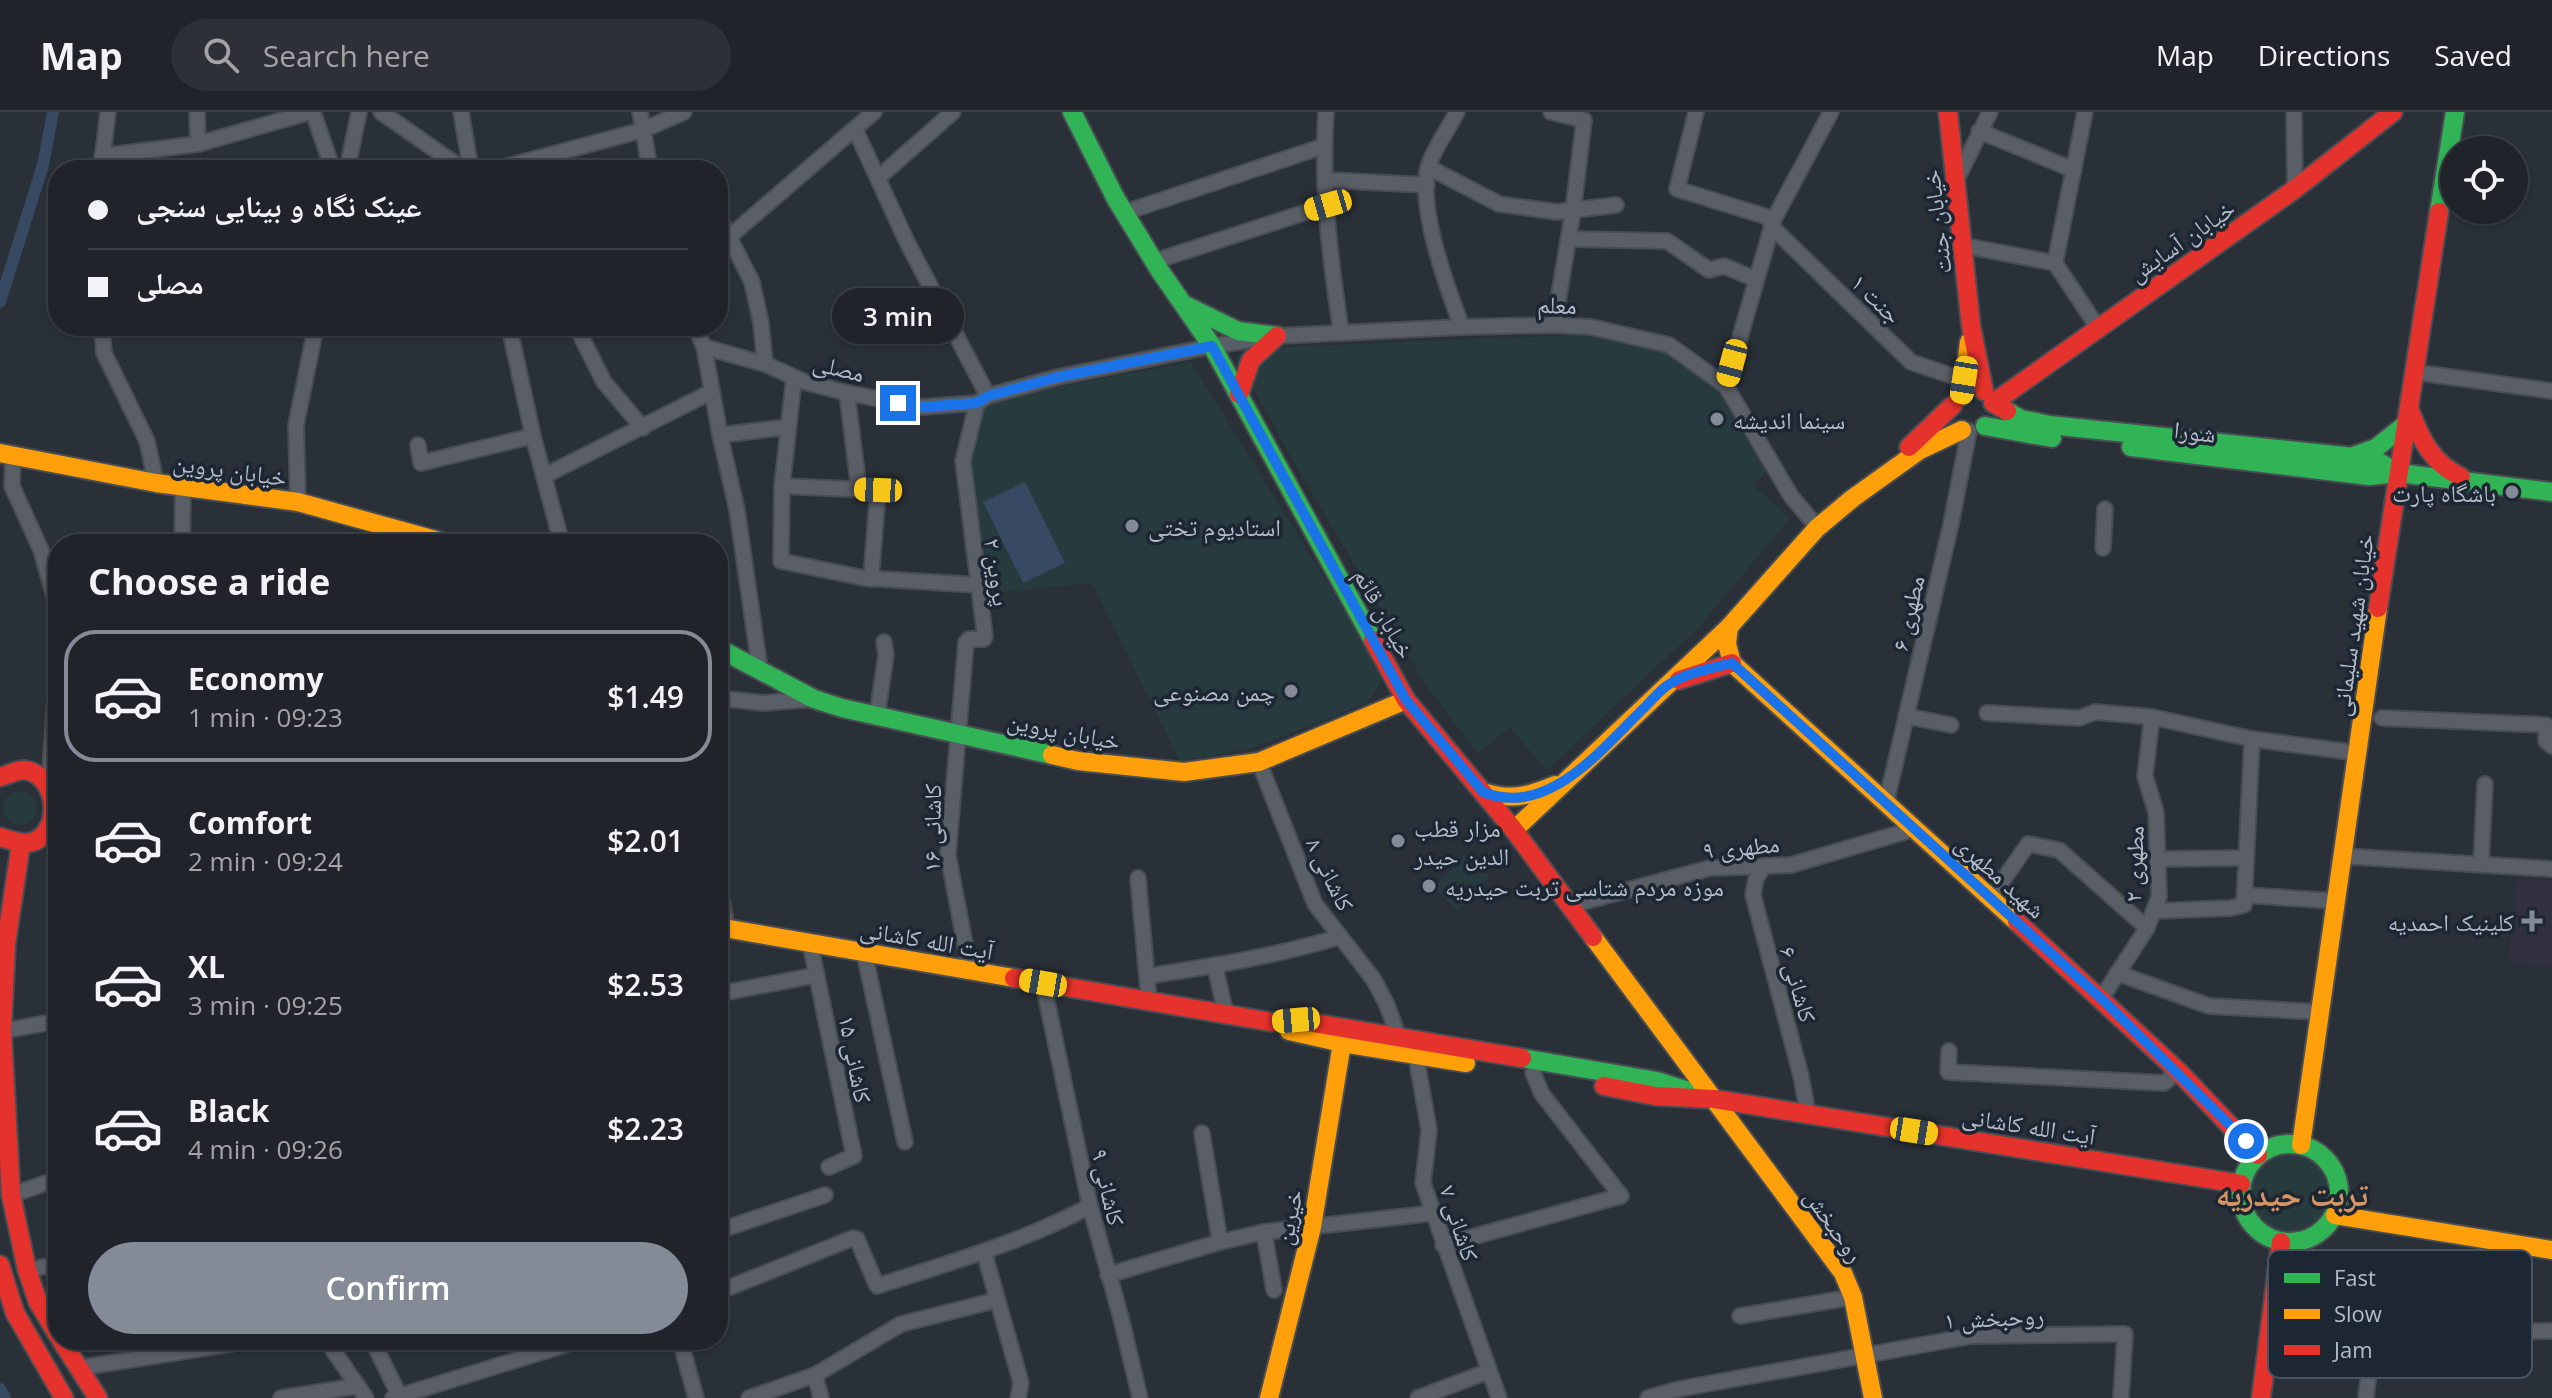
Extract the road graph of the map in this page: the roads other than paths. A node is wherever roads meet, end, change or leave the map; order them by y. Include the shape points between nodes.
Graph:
1 (108, 112) edge
2 (197, 112) edge
3 (311, 112) edge
4 (359, 112) edge
5 (381, 112) edge
6 (461, 112) edge
7 (640, 112) edge
8 (684, 112) edge
9 (874, 112) edge
10 (953, 112) edge
11 (1072, 112) edge
12 (1326, 112) edge
13 (1457, 112) edge
14 (1551, 112) edge
15 (1696, 112) edge
16 (1831, 112) edge
17 (1948, 112) edge
18 (1990, 112) edge
19 (2085, 112) edge
20 (2293, 112) edge
21 (2393, 112) edge
22 (2455, 112) edge
23 (356, 129) junction
24 (855, 129) junction
25 (643, 130) junction
26 (1979, 131) junction
27 (198, 144) junction
28 (1324, 146) junction
29 (102, 160) edge
30 (117, 160) edge
31 (329, 160) edge
32 (349, 160) edge
33 (450, 160) edge
34 (469, 160) edge
35 (530, 160) edge
36 (648, 160) edge
37 (1428, 167) junction
38 (2074, 170) junction
39 (878, 178) junction
40 (1326, 180) junction
41 (1955, 183) junction
42 (1427, 185) junction
43 (2295, 189) junction
44 (1328, 205) junction
45 (1616, 205) dead end
46 (1573, 211) junction
47 (1126, 212) junction
48 (1773, 222) junction
49 (729, 237) joint
50 (1569, 239) junction
51 (1961, 245) junction
52 (1155, 261) junction
53 (2055, 263) junction
54 (1755, 279) junction
55 (1183, 304) junction
56 (1554, 325) junction
57 (1971, 326) junction
58 (1462, 327) junction
59 (2098, 328) junction
60 (1341, 331) junction
61 (103, 336) edge
62 (314, 336) edge
63 (511, 336) edge
64 (581, 336) edge
65 (699, 336) edge
66 (1277, 336) junction
67 (1212, 346) junction
68 (704, 347) junction
69 (765, 364) junction
70 (2414, 372) junction
71 (1058, 377) joint
72 (794, 378) junction
73 (1726, 386) junction
74 (2552, 391) edge
75 (711, 392) junction
76 (847, 393) junction
77 (1239, 394) junction
78 (1960, 394) junction
79 (1989, 397) junction
80 (982, 399) junction
81 (2408, 415) junction
82 (788, 427) junction
83 (643, 428) junction
84 (1972, 429) junction
85 (720, 435) junction
86 (533, 436) junction
87 (418, 445) dead end
88 (7, 454) edge
89 (2348, 456) junction
90 (2399, 473) junction
91 (544, 476) junction
92 (2472, 482) junction
93 (156, 483) junction
94 (183, 486) junction
95 (782, 486) junction
96 (859, 490) junction
97 (878, 490) junction
98 (894, 491) dead end
99 (2552, 492) edge
100 (298, 502) junction
101 (2105, 509) dead end
102 (1812, 521) junction
103 (182, 534) edge
104 (414, 534) edge
105 (559, 534) edge
106 (2103, 548) dead end
107 (48, 575) edge
108 (871, 579) junction
109 (978, 585) junction
110 (1722, 633) junction
111 (884, 642) dead end
112 (728, 653) edge
113 (1732, 663) junction
114 (760, 670) junction
115 (1669, 684) junction
116 (728, 699) edge
117 (814, 699) junction
118 (1406, 700) junction
119 (1987, 713) dead end
120 (877, 716) junction
121 (1906, 716) junction
122 (2152, 717) junction
123 (2382, 718) dead end
124 (1951, 725) dead end
125 (956, 733) junction
126 (2252, 739) junction
127 (2552, 746) edge
128 (2357, 753) junction
129 (1259, 762) junction
130 (0, 777) edge
131 (1567, 780) junction
132 (2485, 784) dead end
133 (48, 786) edge
134 (1483, 792) junction
135 (1886, 803) junction
136 (48, 828) edge
137 (1914, 829) junction
138 (1514, 830) junction
139 (0, 837) edge
140 (21, 843) junction
141 (2342, 856) junction
142 (2244, 858) junction
143 (2158, 859) junction
144 (2481, 864) junction
145 (1763, 867) junction
146 (2552, 869) edge
147 (1138, 878) dead end
148 (2245, 895) junction
149 (1990, 899) junction
150 (2335, 901) junction
151 (1572, 905) junction
152 (2155, 911) junction
153 (2147, 928) junction
154 (728, 929) edge
155 (1339, 937) junction
156 (810, 943) junction
157 (864, 952) junction
158 (1215, 966) junction
159 (970, 970) junction
160 (2117, 973) junction
161 (817, 975) junction
162 (1148, 976) junction
163 (1043, 983) junction
164 (728, 992) edge
165 (2101, 999) junction
166 (1149, 1001) junction
167 (2319, 1012) junction
168 (1226, 1015) junction
169 (1271, 1022) junction
170 (48, 1023) edge
171 (2, 1031) edge
172 (1399, 1038) junction
173 (1342, 1043) junction
174 (1949, 1051) dead end
175 (1416, 1056) junction
176 (1533, 1073) junction
177 (2171, 1077) junction
178 (1714, 1099) junction
179 (1808, 1114) junction
180 (1202, 1133) dead end
181 (905, 1142) dead end
182 (4, 1145) edge
183 (2301, 1145) junction
184 (2252, 1148) junction
185 (829, 1167) dead end
186 (2219, 1180) junction
187 (48, 1182) edge
188 (2241, 1184) junction
189 (11, 1195) junction
190 (825, 1195) dead end
191 (1090, 1206) junction
192 (2337, 1209) junction
193 (1434, 1213) junction
194 (1312, 1227) junction
195 (728, 1228) edge
196 (1264, 1232) junction
197 (2552, 1238) edge
198 (1220, 1242) junction
199 (2281, 1242) junction
200 (1443, 1245) junction
201 (2280, 1250) edge
202 (2552, 1250) edge
203 (984, 1252) junction
204 (0, 1265) edge
205 (48, 1266) edge
206 (27, 1270) junction
207 (1108, 1275) junction
208 (728, 1288) edge
209 (1274, 1290) dead end
210 (1853, 1297) junction
211 (997, 1300) junction
212 (1740, 1316) dead end
213 (48, 1318) edge
214 (2532, 1331) edge
215 (2552, 1331) edge
216 (68, 1350) edge
217 (193, 1350) edge
218 (333, 1350) edge
219 (376, 1350) edge
220 (546, 1350) edge
221 (683, 1350) edge
222 (1866, 1353) junction
223 (2268, 1353) edge
224 (79, 1368) junction
225 (1489, 1371) junction
226 (815, 1375) junction
227 (2368, 1378) edge
228 (362, 1392) edge
229 (299, 1396) edge
230 (396, 1396) edge
231 (64, 1398) edge
232 (98, 1398) edge
233 (281, 1398) edge
234 (696, 1398) edge
235 (749, 1398) edge
236 (821, 1398) edge
237 (1018, 1398) edge
238 (1140, 1398) edge
239 (1269, 1398) edge
240 (1418, 1398) edge
241 (1499, 1398) edge
242 (1648, 1398) edge
243 (1873, 1398) edge
244 (2121, 1398) edge
245 (2261, 1398) edge
246 (2366, 1398) edge

1 - 29 street
2 - 27 street
3 - 27 street
3 - 31 street
4 - 23 street
5 - 23 street
5 - 33 street
6 - 34 street
7 - 25 street
8 - 25 street
9 - 24 street
10 - 39 street
11 - 47 street, خیابان قائم
12 - 28 street
13 - 37 street
14 - 46 street via 1584,120
15 - 48 street via 1677,189
16 - 48 street
17 - 41 street, خیابان جنت
18 - 26 street
19 - 38 street
20 - 43 street
21 - 43 street, خیابان آسایش
22 - 70 street, خیابان شهید سلیمانی
23 - 32 street
24 - 39 street
24 - 49 street
25 - 35 street
25 - 36 street
26 - 38 street
26 - 41 street
27 - 30 street
28 - 40 street
28 - 47 street
37 - 42 street
37 - 46 street via 1499,204
38 - 53 street
39 - 80 street
40 - 42 street
40 - 44 street
41 - 51 street, خیابان جنت
42 - 58 street via 1441,265
43 - 59 street, خیابان آسایش
44 - 52 street
44 - 60 street
45 - 46 street
46 - 50 street
47 - 52 street, خیابان قائم
48 - 54 street
48 - 78 street, جنت ۱ via 1911,362
49 - 69 street via 752,282
50 - 54 street via 1667,241 1709,270 1724,266
50 - 56 street
51 - 53 street
51 - 57 street, خیابان جنت
52 - 55 street, خیابان قائم
53 - 59 street
54 - 73 street
55 - 66 street via 1238,331
55 - 67 street, خیابان قائم
56 - 58 street, معلم
56 - 73 street, معلم via 1591,327 1669,345
57 - 78 street, خیابان جنت
57 - 79 street, خیابان جنت
58 - 60 street, معلم
59 - 79 street, خیابان آسایش
60 - 66 street, معلم
61 - 93 street via 104,353 147,441
62 - 100 street via 296,425
63 - 86 street
64 - 83 street via 604,382
65 - 68 street
66 - 67 street, معلم
66 - 77 street via 1249,361
67 - 71 street, معلم
67 - 77 street, خیابان قائم
68 - 69 street, مصلی
68 - 75 street
69 - 72 street, مصلی
70 - 74 street
70 - 81 street, خیابان شهید سلیمانی
71 - 80 street, مصلی
72 - 76 street, مصلی
72 - 82 street
73 - 102 street, معلم via 1791,496
75 - 83 street
75 - 85 street
76 - 80 street, مصلی via 922,407
76 - 96 street
77 - 118 street, خیابان قائم
78 - 79 street via 1975,390
78 - 84 street via 1953,419
78 - 102 street via 1915,443
79 - 84 street via 1993,417
79 - 89 street, شورا via 2021,419 2050,425
80 - 109 street, پروین ۲ via 963,461
81 - 89 street via 2376,448
81 - 90 street, خیابان شهید سلیمانی
81 - 92 street via 2433,460
82 - 85 street
82 - 95 street
83 - 91 street
84 - 90 street, شورا via 2369,476
84 - 110 street via 1920,450 1853,498 1817,528
84 - 121 street, مطهری ۶
85 - 114 street via 737,510
86 - 87 street via 421,463
86 - 91 street
88 - 93 street, خیابان پروین
88 - 107 street via 12,486
89 - 90 street, شورا via 2373,459
90 - 92 street, شورا
90 - 128 street, خیابان شهید سلیمانی
91 - 105 street
92 - 99 street, شورا
93 - 94 street, خیابان پروین
94 - 100 street, خیابان پروین
94 - 103 street
95 - 96 street
95 - 108 street via 781,561
96 - 97 street
97 - 98 street
97 - 108 street
100 - 104 street, خیابان پروین
101 - 106 street
102 - 110 street via 1724,621
108 - 109 street
109 - 125 street, پروین ۲ via 985,637 966,642
110 - 113 street
110 - 115 street
111 - 120 street
112 - 114 street, خیابان پروین
113 - 115 street
113 - 135 street, شهید مطهری
114 - 117 street, خیابان پروین
115 - 131 street
116 - 117 street
117 - 120 street, خیابان پروین
118 - 129 street, خیابان پروین
118 - 134 street, خیابان قائم
119 - 122 street
120 - 125 street, خیابان پروین
121 - 124 street
121 - 135 street, مطهری ۶
122 - 126 street
122 - 143 street, مطهری ۲ via 2145,776 2156,812
123 - 127 street via 2546,725 2546,741
125 - 129 street, خیابان پروین via 1078,761 1169,771
125 - 159 street, کاشانی ۱۶ via 948,855
126 - 128 street
126 - 142 street
128 - 141 street, خیابان شهید سلیمانی
129 - 155 street, کاشانی ۸ via 1315,904
130 - 133 street via 27,771
131 - 134 street via 1518,799
131 - 138 street
132 - 144 street
134 - 138 street, خیابان قائم
135 - 137 street, شهید مطهری
136 - 140 street
137 - 145 street, مطهری ۹ via 1791,865
137 - 149 street, شهید مطهری
138 - 151 street, خیابان قائم
139 - 140 street
140 - 171 street via 6,944
141 - 144 street
141 - 150 street, خیابان شهید سلیمانی
142 - 143 street
142 - 148 street
143 - 152 street, مطهری ۲
144 - 146 street
145 - 151 street, مطهری ۹ via 1710,868
145 - 179 street, کاشانی ۶ via 1753,895
147 - 162 street
148 - 150 street
148 - 152 street via 2244,905 2231,908
149 - 153 street via 2028,844 2059,850
149 - 165 street, شهید مطهری
150 - 167 street, خیابان شهید سلیمانی
151 - 178 street, خیابان قائم
152 - 153 street, مطهری ۲
153 - 160 street, مطهری ۲
154 - 156 street, آیت الله کاشانی
155 - 158 street
155 - 172 street, کاشانی ۸ via 1374,980
156 - 157 street, آیت الله کاشانی
156 - 161 street, کاشانی ۱۵
157 - 159 street, آیت الله کاشانی
157 - 181 street
158 - 162 street
158 - 168 street
159 - 163 street, آیت الله کاشانی
160 - 165 street, مطهری ۲
160 - 167 street via 2209,1006
161 - 164 street
161 - 185 street, کاشانی ۱۵ via 854,1156
162 - 166 street
163 - 166 street, آیت الله کاشانی
163 - 191 street, کاشانی ۹
165 - 177 street, شهید مطهری
166 - 168 street, آیت الله کاشانی
167 - 183 street, خیابان شهید سلیمانی
168 - 169 street, آیت الله کاشانی
169 - 172 street, آیت الله کاشانی via 1296,1020
169 - 173 street, آیت الله کاشانی via 1293,1033
170 - 171 street
171 - 182 street
172 - 178 street, آیت الله کاشانی via 1657,1081
173 - 175 street, آیت الله کاشانی
173 - 194 street, خیرین
174 - 177 street via 1948,1072
175 - 176 street, آیت الله کاشانی
175 - 193 street, کاشانی ۷ via 1429,1130 1423,1183
176 - 178 street, آیت الله کاشانی via 1655,1096
176 - 200 street via 1542,1094 1621,1196
177 - 184 street, شهید مطهری
178 - 179 street, آیت الله کاشانی
178 - 210 street, روحبخش via 1843,1273
179 - 186 street, آیت الله کاشانی
180 - 198 street
182 - 189 street
183 - 184 street
183 - 192 street via 2331,1165 2339,1182
184 - 186 street via 2240,1167
184 - 188 street
186 - 188 street, آیت الله کاشانی
187 - 189 street
188 - 199 street via 2248,1219 2265,1236
189 - 206 street
190 - 195 street
191 - 203 street
191 - 207 street, کاشانی ۹
192 - 197 street
192 - 199 street via 2314,1237
192 - 202 street
193 - 194 street
193 - 200 street, کاشانی ۷
194 - 196 street
194 - 239 street, خیرین
196 - 198 street
196 - 209 street
198 - 207 street
199 - 201 street
200 - 225 street, کاشانی ۷
203 - 208 street via 877,1286 853,1238
203 - 211 street
204 - 231 street via 15,1313
205 - 206 street
206 - 213 street
207 - 238 street, کاشانی ۹
210 - 212 street
210 - 222 street, روحبخش
211 - 226 street via 901,1324
211 - 237 street via 1021,1383
214 - 215 street
216 - 224 street
217 - 224 street
218 - 228 street
219 - 230 street
220 - 230 street
221 - 234 street
222 - 242 street, روحبخش ۱
222 - 243 street, روحبخش
222 - 244 street, روحبخش ۱ via 1971,1336 2125,1334
223 - 245 street
224 - 232 street
225 - 240 street
225 - 241 street, کاشانی ۷
226 - 235 street
226 - 236 street
227 - 246 street
228 - 229 street
229 - 233 street

